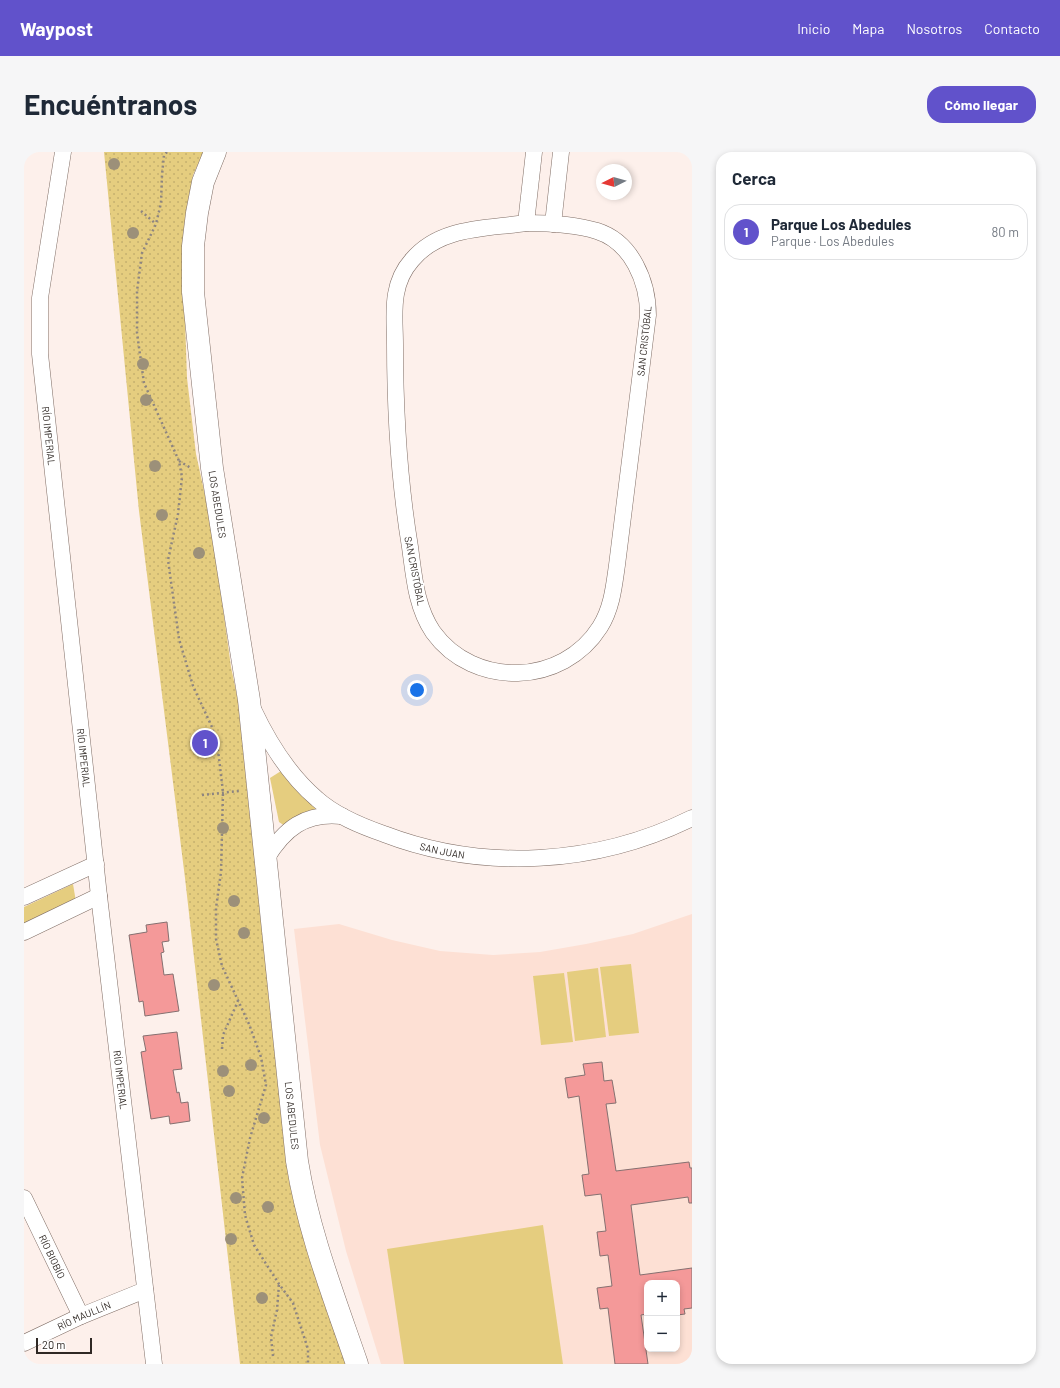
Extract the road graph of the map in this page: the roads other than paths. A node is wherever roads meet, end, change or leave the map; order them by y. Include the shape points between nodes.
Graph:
1 (63, 152) edge
2 (215, 152) edge
3 (534, 152) edge
4 (561, 152) edge
5 (526, 223) junction
6 (553, 224) junction
7 (249, 700) junction
8 (342, 816) junction
9 (692, 818) edge
10 (266, 859) junction
11 (96, 864) junction
12 (99, 896) junction
13 (24, 897) edge
14 (24, 932) edge
15 (24, 1198) edge
16 (145, 1290) junction
17 (81, 1316) junction
18 (24, 1343) edge
19 (154, 1364) edge
20 (357, 1364) edge

1 - 11 street, RÍO IMPERIAL via 40,298 40,354
2 - 7 street, LOS ABEDULES via 203,182 197,213 193,246 193,292 212,468
3 - 5 street
4 - 6 street
5 - 6 street, SAN CRISTÓBAL
5 - 6 street, SAN CRISTÓBAL via 461,231 434,241 423,249 409,265 399,284 395,331 400,470 419,602 433,632 457,655 486,670 518,674 550,668 578,651 600,627 608,612 618,565 648,315 648,301 640,272 622,248 598,231
7 - 8 street, SAN JUAN via 258,720 290,770 318,800
7 - 10 street, LOS ABEDULES
8 - 9 street, SAN JUAN via 367,828 421,846 463,855 506,859 534,859 594,852 651,836
8 - 10 street via 330,814 310,818 293,827 278,839
10 - 20 street, LOS ABEDULES via 302,1190 325,1274
11 - 12 street, RÍO IMPERIAL
11 - 13 street
12 - 14 street
12 - 16 street, RÍO IMPERIAL
15 - 17 street, RÍO BIOBÍO
16 - 17 street, RÍO MAULLÍN
16 - 19 street, RÍO IMPERIAL
17 - 18 street, RÍO MAULLÍN

